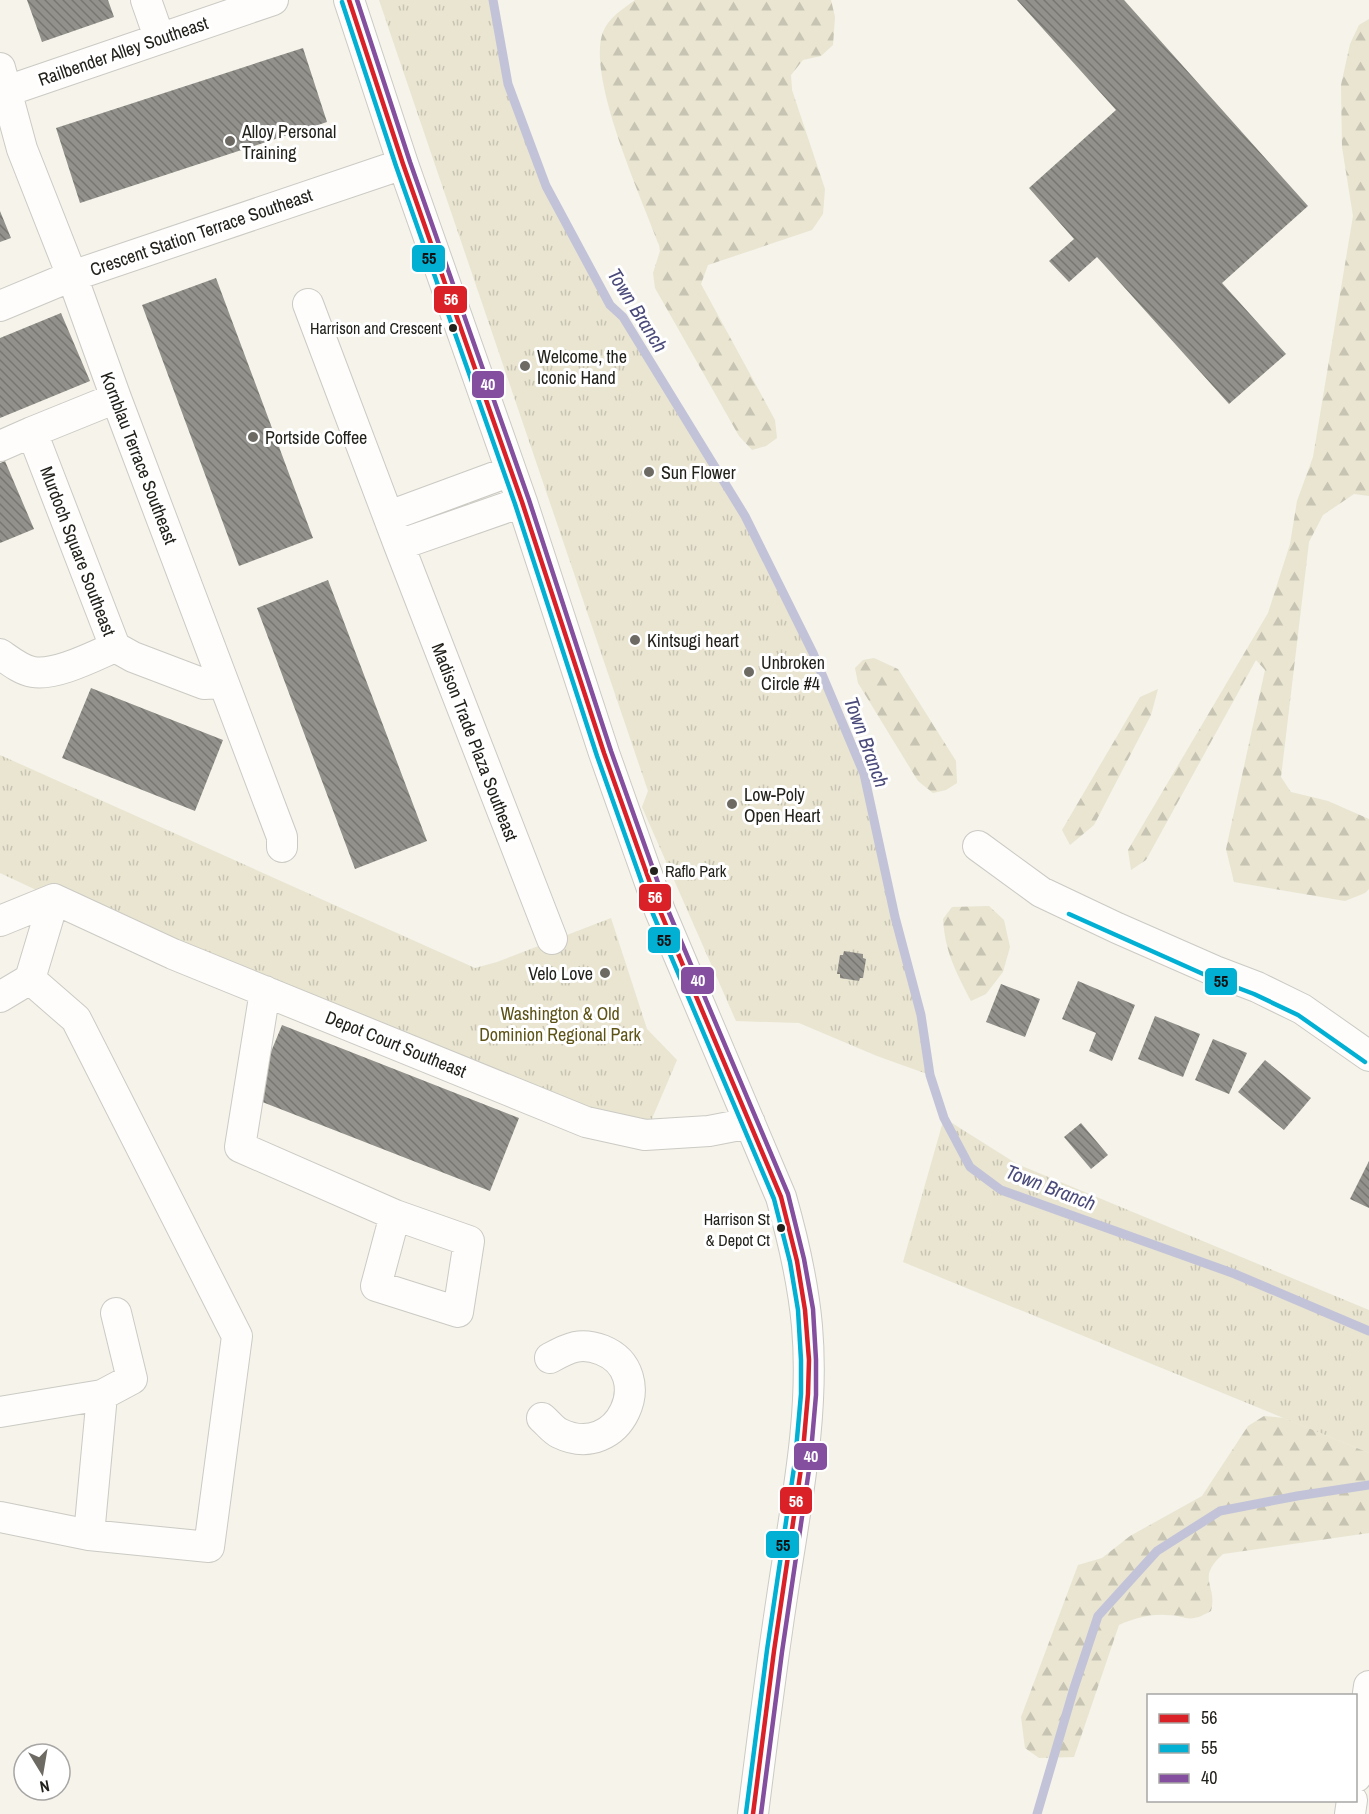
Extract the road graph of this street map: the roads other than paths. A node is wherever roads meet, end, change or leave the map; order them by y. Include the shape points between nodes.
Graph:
1 (147, 0) edge
2 (273, 0) edge
3 (349, 0) edge
4 (159, 37) junction
5 (3, 79) edge
6 (11, 153) edge
7 (403, 164) junction
8 (72, 276) junction
9 (308, 304) dead end
10 (0, 306) edge
11 (116, 398) junction
12 (32, 432) junction
13 (0, 446) edge
14 (511, 471) junction
15 (522, 502) junction
16 (388, 516) junction
17 (399, 545) junction
18 (115, 647) junction
19 (0, 654) edge
20 (223, 683) junction
21 (978, 846) dead end
22 (282, 847) dead end
23 (54, 898) junction
24 (0, 921) edge
25 (552, 939) dead end
26 (30, 979) junction
27 (265, 991) junction
28 (0, 997) edge
29 (1369, 1056) edge
30 (750, 1123) junction
31 (395, 1215) dead end
32 (116, 1313) dead end
33 (550, 1358) dead end
34 (102, 1395) junction
35 (0, 1413) edge
36 (542, 1418) dead end
37 (0, 1517) edge
38 (89, 1535) junction
39 (1369, 1686) edge
40 (1357, 1770) edge
41 (753, 1814) edge

1 - 4 street
2 - 4 street, Railbender Alley Southeast
3 - 7 street
4 - 5 street, Railbender Alley Southeast
5 - 6 street, Kornblau Terrace Southeast
6 - 8 street, Kornblau Terrace Southeast
7 - 8 street, Crescent Station Terrace Southeast
7 - 14 street
8 - 10 street, Crescent Station Terrace Southeast
8 - 11 street, Kornblau Terrace Southeast
9 - 16 street, Madison Trade Plaza Southeast
11 - 12 street
11 - 20 street, Kornblau Terrace Southeast
12 - 13 street
12 - 18 street, Murdoch Square Southeast
14 - 15 street
14 - 16 street
15 - 17 street
15 - 30 street via 660,911
16 - 17 street, Madison Trade Plaza Southeast
17 - 25 street, Madison Trade Plaza Southeast
18 - 19 street via 55,670 34,672 16,666
18 - 20 street, Murdoch Square Southeast via 204,684
20 - 22 street, Kornblau Terrace Southeast via 282,837
21 - 29 street via 1041,892 1302,1009
23 - 24 street
23 - 26 street
23 - 27 street, Depot Court Southeast via 173,954
26 - 28 street
26 - 38 street via 76,1018 237,1336 209,1547
27 - 30 street, Depot Court Southeast via 586,1122 645,1136
27 - 31 street via 240,1147
30 - 41 street via 781,1197 794,1245 807,1327 808,1374 806,1428
32 - 34 street via 132,1379
33 - 36 street via 569,1347 590,1346 609,1353 624,1368 631,1388 628,1409 616,1427 598,1438 577,1440 557,1433
34 - 35 street
34 - 38 street
37 - 38 street
39 - 40 street

